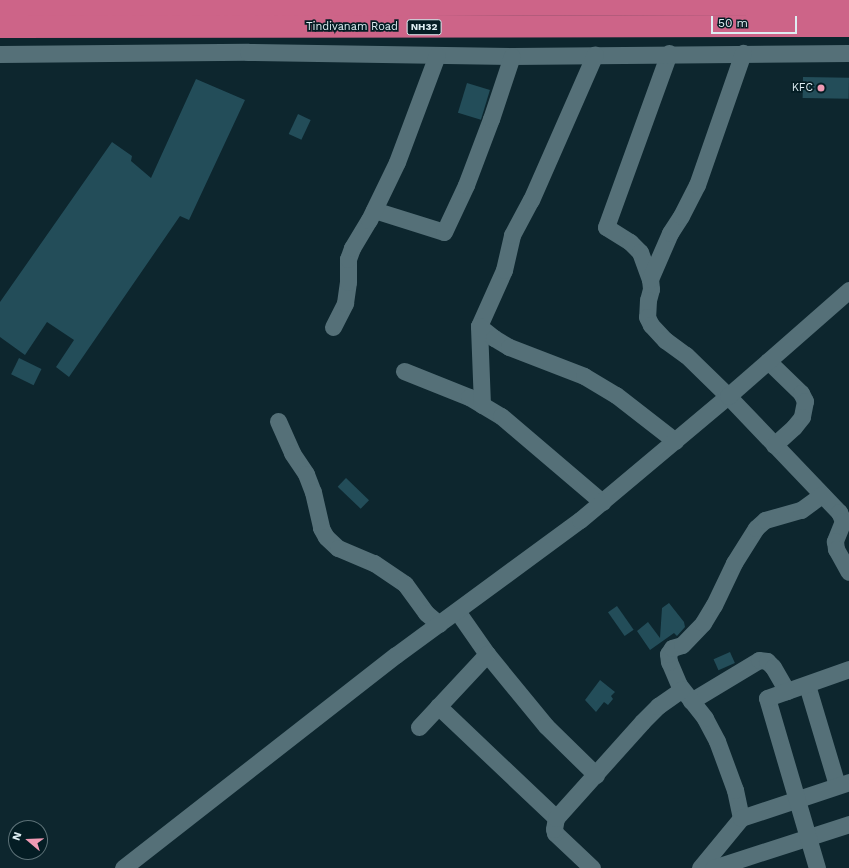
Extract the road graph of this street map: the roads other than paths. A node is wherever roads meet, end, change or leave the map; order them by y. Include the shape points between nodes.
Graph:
1 (849, 4) edge
2 (0, 6) edge
3 (849, 26) edge
4 (0, 27) edge
5 (668, 53) junction
6 (743, 53) junction
7 (849, 53) edge
8 (0, 54) edge
9 (594, 54) junction
10 (437, 55) junction
11 (512, 56) junction
12 (374, 210) junction
13 (650, 279) junction
14 (849, 290) edge
15 (333, 326) dead end
16 (479, 326) junction
17 (768, 362) junction
18 (404, 371) dead end
19 (728, 396) junction
20 (482, 405) junction
21 (278, 421) dead end
22 (675, 441) junction
23 (774, 445) junction
24 (822, 495) junction
25 (602, 502) junction
26 (844, 510) edge
27 (849, 572) edge
28 (457, 611) junction
29 (439, 624) junction
30 (487, 654) junction
31 (849, 669) edge
32 (807, 684) junction
33 (787, 691) junction
34 (686, 695) junction
35 (438, 706) junction
36 (419, 727) dead end
37 (596, 775) junction
38 (843, 783) edge
39 (797, 800) junction
40 (556, 818) junction
41 (741, 818) junction
42 (849, 824) edge
43 (807, 837) junction
44 (123, 868) edge
45 (592, 868) edge
46 (700, 868) edge
47 (713, 868) edge
48 (817, 868) edge

1 - 2 highway, NH32
3 - 4 highway, Tindivanam Road / NH32
5 - 6 street
5 - 9 street
5 - 13 street via 606,227 630,242 640,252
6 - 7 street
6 - 13 street via 697,185 670,233
8 - 10 street via 248,52
9 - 11 street
9 - 16 street via 531,200 512,235 504,270
10 - 11 street
10 - 12 street via 397,162
11 - 12 street via 466,185 444,232
12 - 15 street via 350,254 345,303
13 - 19 street via 647,317 651,325
14 - 17 street
16 - 20 street
16 - 22 street via 509,347 584,376 616,395
17 - 19 street
17 - 23 street via 801,393 805,401 802,417
18 - 20 street via 469,397
19 - 22 street
19 - 23 street
20 - 25 street via 529,438
21 - 29 street via 292,453 306,474 321,528 326,537 338,548 374,564 405,584 426,613
22 - 25 street
23 - 24 street
24 - 26 street
24 - 34 street via 802,510 765,520 756,528 734,563 703,623 682,645 672,648 668,654 672,672
25 - 28 street
26 - 27 street via 843,521 835,541 836,549
28 - 29 street
28 - 30 street
29 - 44 street
30 - 35 street
30 - 37 street via 546,726
31 - 32 street
32 - 33 street
32 - 38 street
33 - 34 street via 767,661 759,660
33 - 39 street via 767,698
34 - 37 street via 654,710
34 - 41 street via 705,718 717,740 735,790
35 - 36 street
35 - 40 street
37 - 40 street
38 - 39 street
39 - 41 street
39 - 43 street
40 - 45 street via 555,833
41 - 46 street
42 - 43 street
43 - 47 street
43 - 48 street

